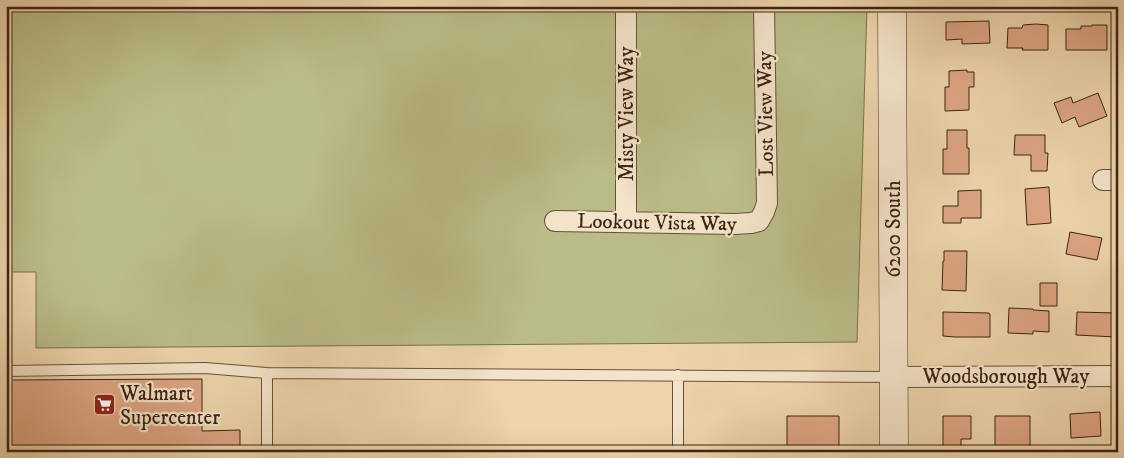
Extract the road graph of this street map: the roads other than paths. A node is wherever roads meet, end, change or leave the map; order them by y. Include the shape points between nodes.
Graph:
1 (626, 6) edge
2 (764, 6) edge
3 (892, 6) edge
4 (555, 221) dead end
5 (759, 221) joint
6 (626, 222) junction
7 (6, 370) edge
8 (267, 373) junction
9 (678, 375) junction
10 (894, 376) junction
11 (1118, 376) edge
12 (267, 452) edge
13 (678, 452) edge
14 (894, 452) edge

1 - 6 street, Misty View Way
2 - 5 street, Lost View Way via 767,202
3 - 10 main road, 6200 South
4 - 6 street, Lookout Vista Way
5 - 6 street, Lookout Vista Way via 735,224
7 - 8 lane via 205,368
8 - 9 lane
8 - 12 lane
9 - 10 lane
9 - 13 lane
10 - 11 street, Woodsborough Way
10 - 14 main road, 6200 South

